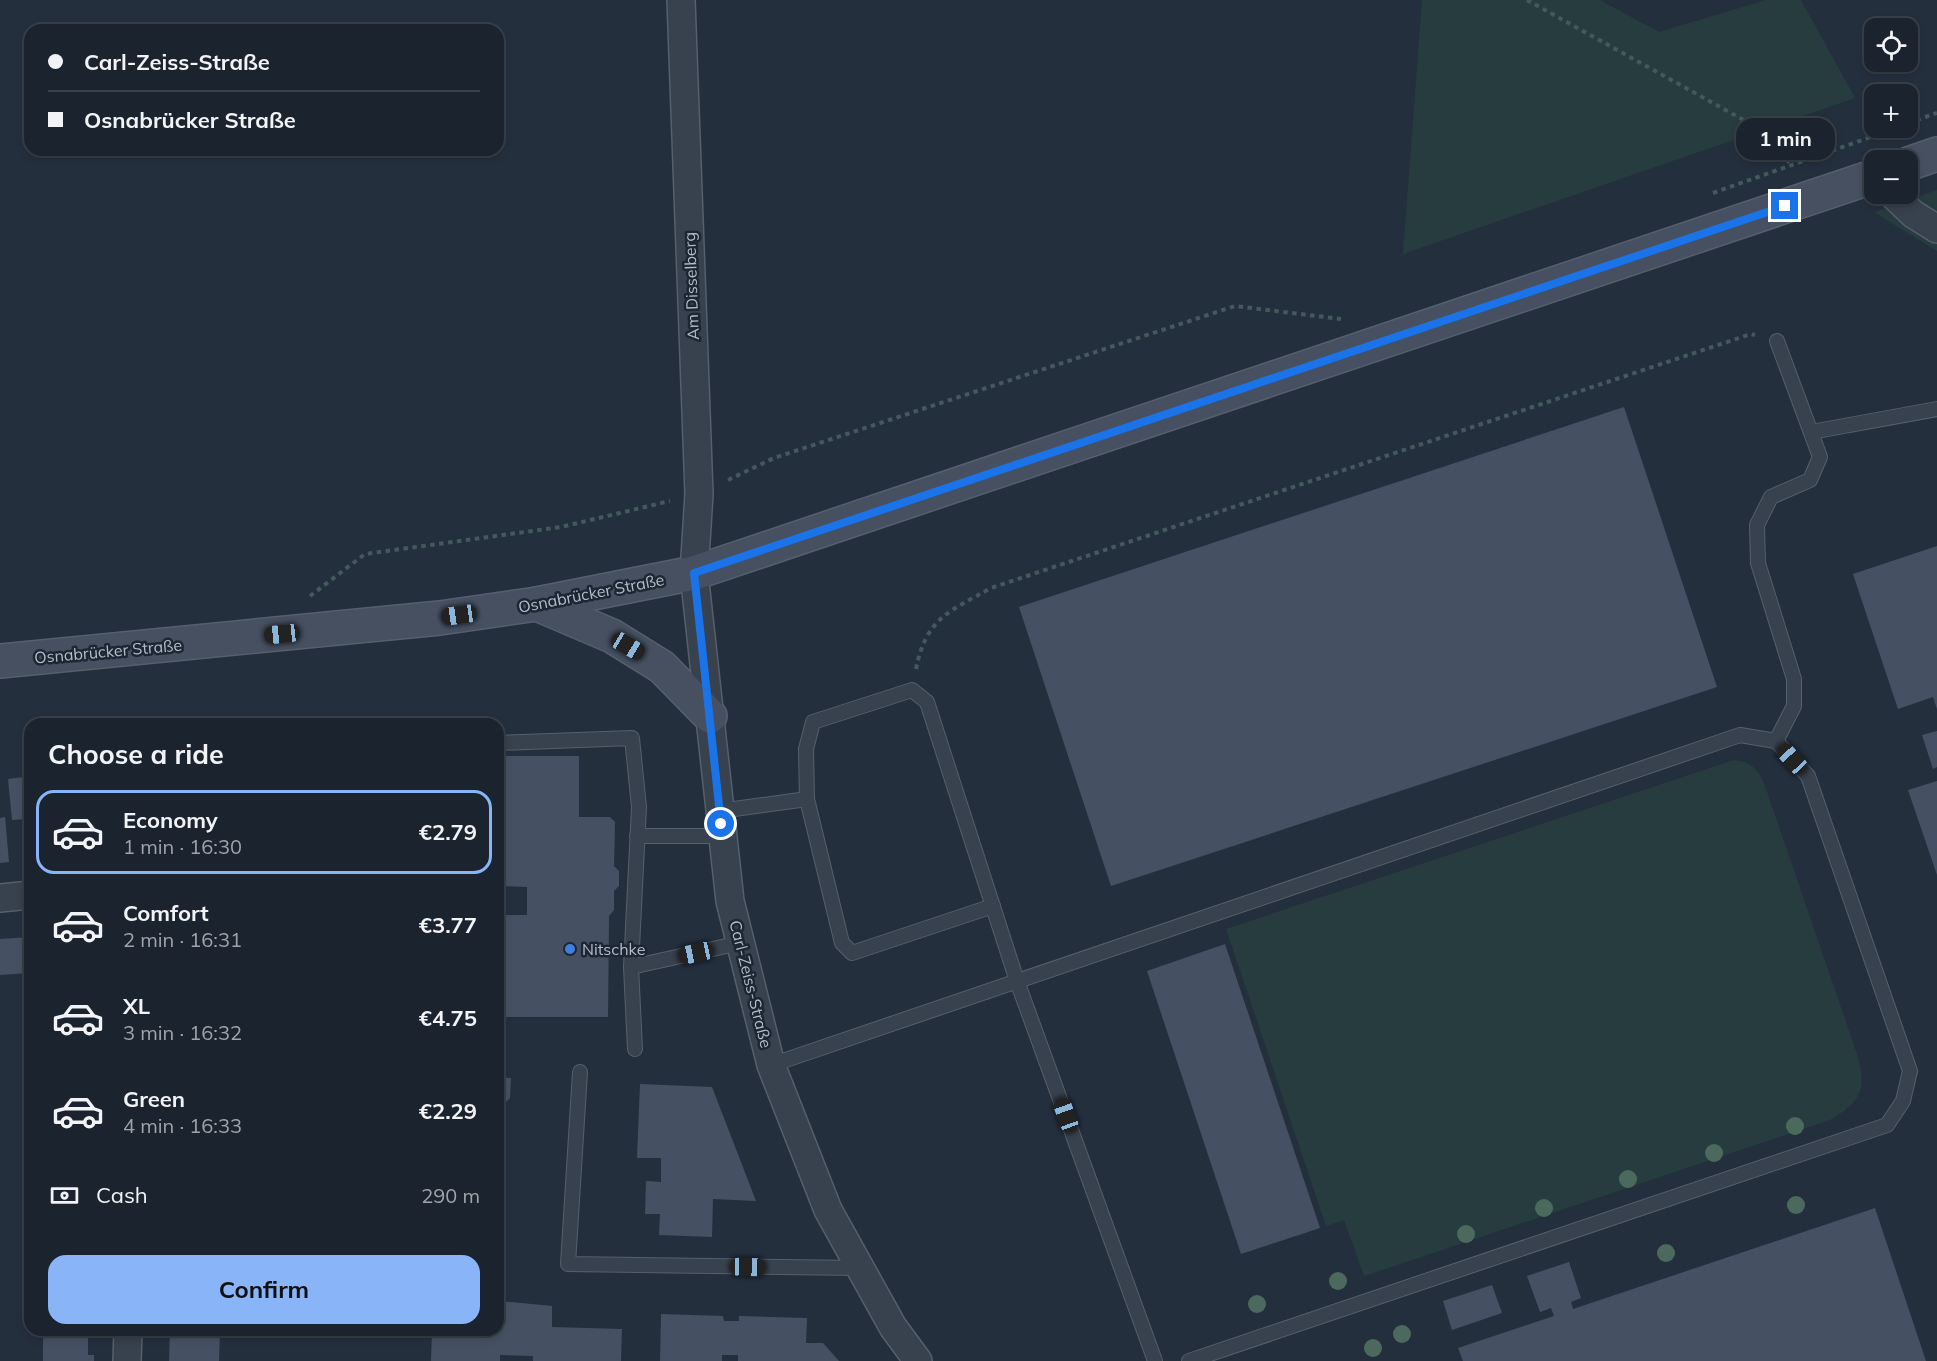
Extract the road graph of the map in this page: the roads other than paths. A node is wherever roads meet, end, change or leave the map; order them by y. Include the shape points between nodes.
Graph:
1 (681, 0) edge
2 (1937, 154) edge
3 (1918, 161) edge
4 (1864, 180) edge
5 (1902, 204) edge
6 (1937, 229) edge
7 (1777, 341) road end
8 (1937, 409) edge
9 (1811, 432) junction
10 (694, 573) junction
11 (537, 604) junction
12 (0, 661) edge
13 (710, 716) junction
14 (1776, 741) junction
15 (504, 743) edge
16 (807, 798) junction
17 (721, 824) junction
18 (637, 836) junction
19 (24, 896) edge
20 (0, 898) edge
21 (993, 906) junction
22 (740, 943) junction
23 (631, 967) junction
24 (1017, 981) junction
25 (635, 1049) dead end
26 (771, 1065) junction
27 (580, 1072) dead end
28 (860, 1268) junction
29 (128, 1336) edge
30 (127, 1361) edge
31 (918, 1361) edge
32 (1155, 1361) edge
33 (1189, 1361) edge

1 - 10 street, Am Disselberg via 699,494
2 - 3 main road
4 - 10 main road, Osnabrücker Straße
5 - 6 street
7 - 9 lane
8 - 9 lane
9 - 14 lane via 1820,457 1810,480 1771,497 1757,525 1758,563 1794,679 1794,706
10 - 11 main road, Osnabrücker Straße
10 - 13 street, Carl-Zeiss-Straße
11 - 12 main road, Osnabrücker Straße via 440,618
11 - 13 main road via 612,636 662,667
13 - 17 street, Carl-Zeiss-Straße
14 - 24 lane via 1740,735
14 - 33 lane via 1808,776 1910,1071 1903,1101 1887,1125
15 - 18 lane via 632,738 639,807
16 - 17 lane
16 - 21 lane via 842,943 852,953
16 - 21 lane via 806,749 813,722 912,690 927,702
17 - 18 lane
17 - 22 street, Carl-Zeiss-Straße via 730,900
18 - 23 lane
19 - 20 street
21 - 24 lane
22 - 23 lane
22 - 26 street, Carl-Zeiss-Straße
23 - 25 lane
24 - 26 lane
24 - 32 lane
26 - 28 street, Carl-Zeiss-Straße via 828,1210
27 - 28 lane via 568,1264
28 - 31 street, Carl-Zeiss-Straße via 893,1327
29 - 30 street

